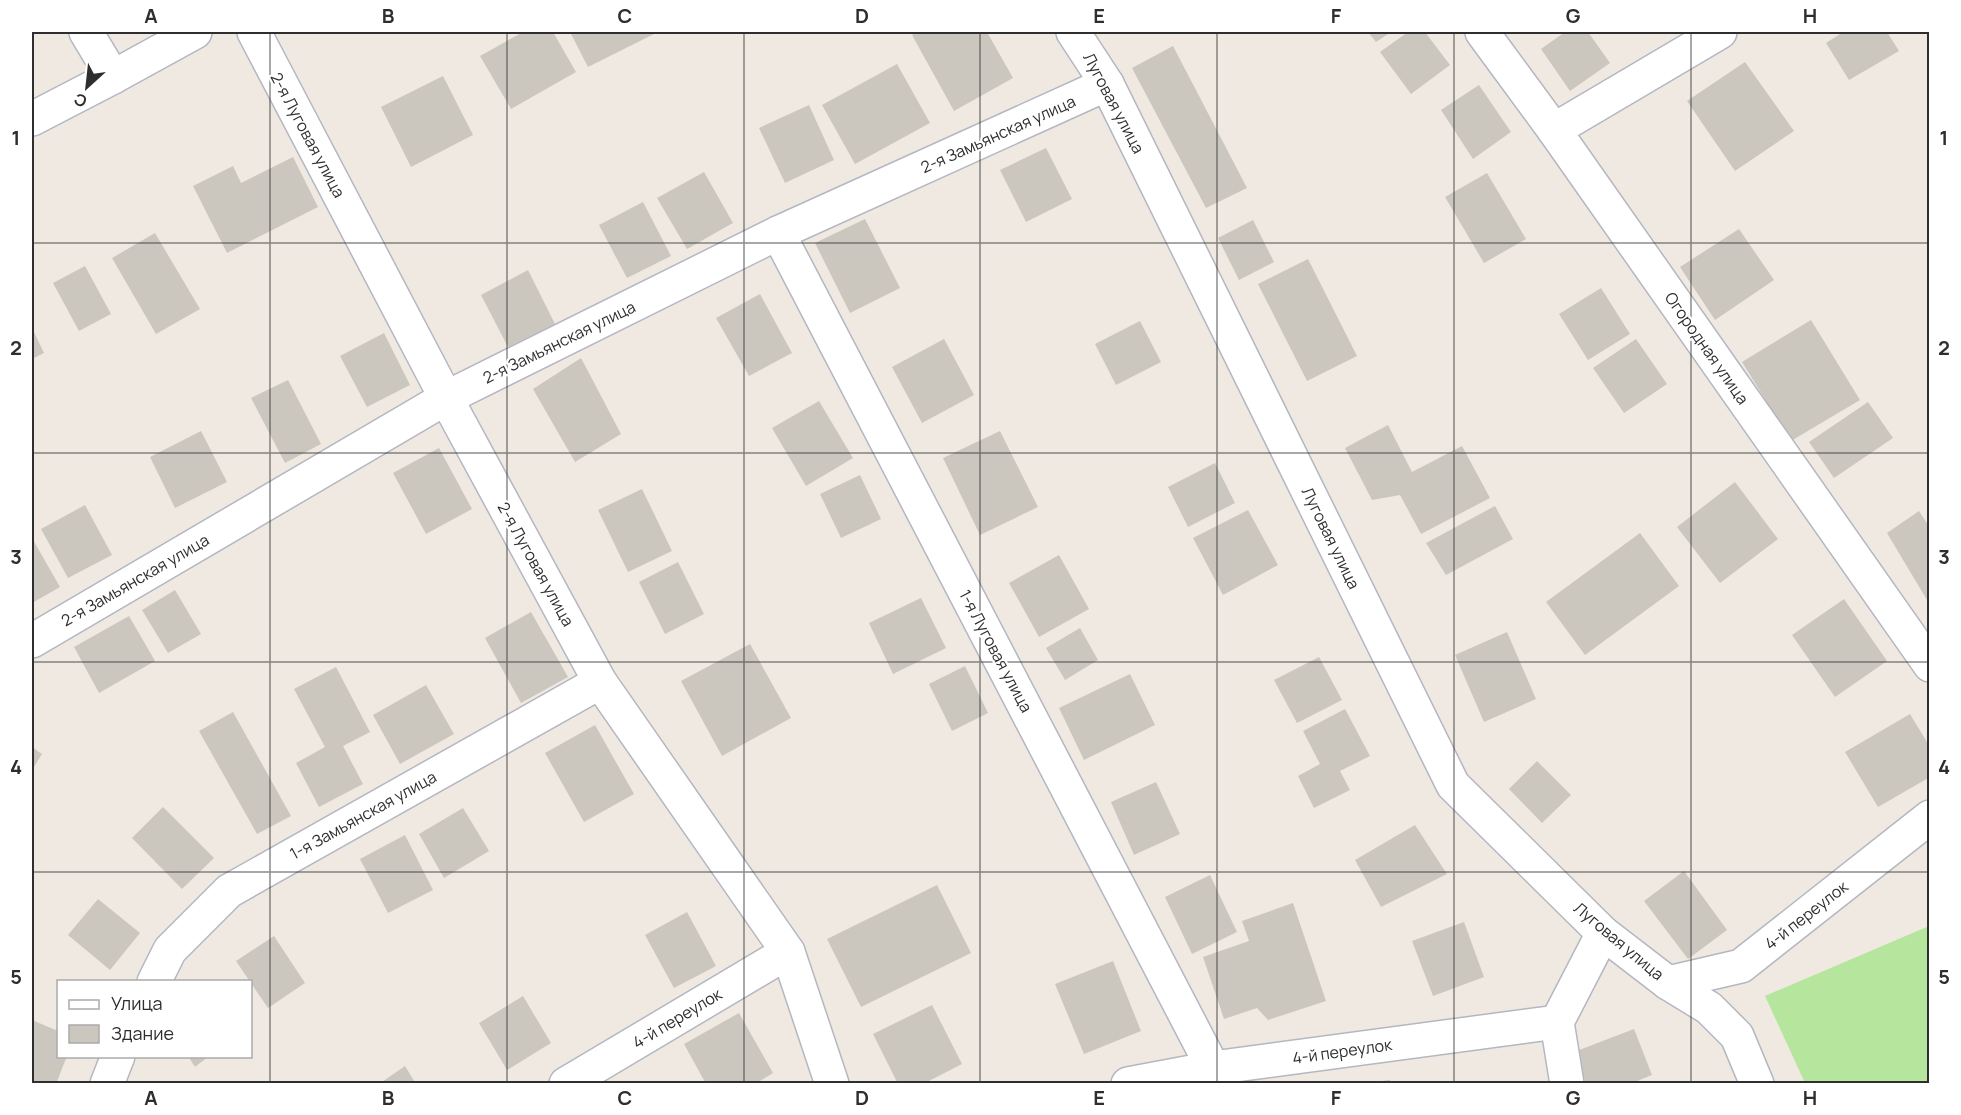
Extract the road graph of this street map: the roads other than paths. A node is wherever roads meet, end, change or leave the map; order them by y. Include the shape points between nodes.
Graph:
1 (86, 32) edge
2 (195, 32) edge
3 (254, 32) edge
4 (1073, 32) edge
5 (1482, 32) edge
6 (1720, 32) edge
7 (113, 77) junction
8 (1107, 84) junction
9 (32, 119) edge
10 (1554, 130) junction
11 (778, 233) junction
12 (446, 398) junction
13 (32, 641) edge
14 (1929, 665) edge
15 (600, 682) junction
16 (1929, 818) edge
17 (1603, 933) junction
18 (788, 952) junction
19 (155, 980) edge
20 (1668, 983) junction
21 (1557, 1022) junction
22 (117, 1058) edge
23 (1214, 1068) junction
24 (107, 1083) edge
25 (566, 1083) edge
26 (832, 1083) edge
27 (1128, 1083) edge
28 (1567, 1083) edge
29 (1757, 1083) edge

1 - 7 street
2 - 7 street
3 - 12 street, 2-я Луговая улица
4 - 8 street, Луговая улица
5 - 10 street, Огородная улица
6 - 10 street
7 - 9 street
8 - 11 street, 2-я Замьянская улица
8 - 17 street, Луговая улица via 1453,785
10 - 14 street, Огородная улица
11 - 12 street, 2-я Замьянская улица
11 - 23 street, 1-я Луговая улица
12 - 13 street, 2-я Замьянская улица
12 - 15 street, 2-я Луговая улица
15 - 18 street, 2-я Луговая улица
15 - 19 street, 1-я Замьянская улица via 229,891 170,950
16 - 20 street, 4-й переулок via 1741,966
17 - 20 street, Луговая улица
17 - 21 street
18 - 25 street, 4-й переулок
18 - 26 street, 2-я Луговая улица
20 - 29 street, Луговая улица via 1709,1008 1737,1036
21 - 23 street, 4-й переулок
21 - 28 street
22 - 24 street
23 - 27 street, 4-й переулок

